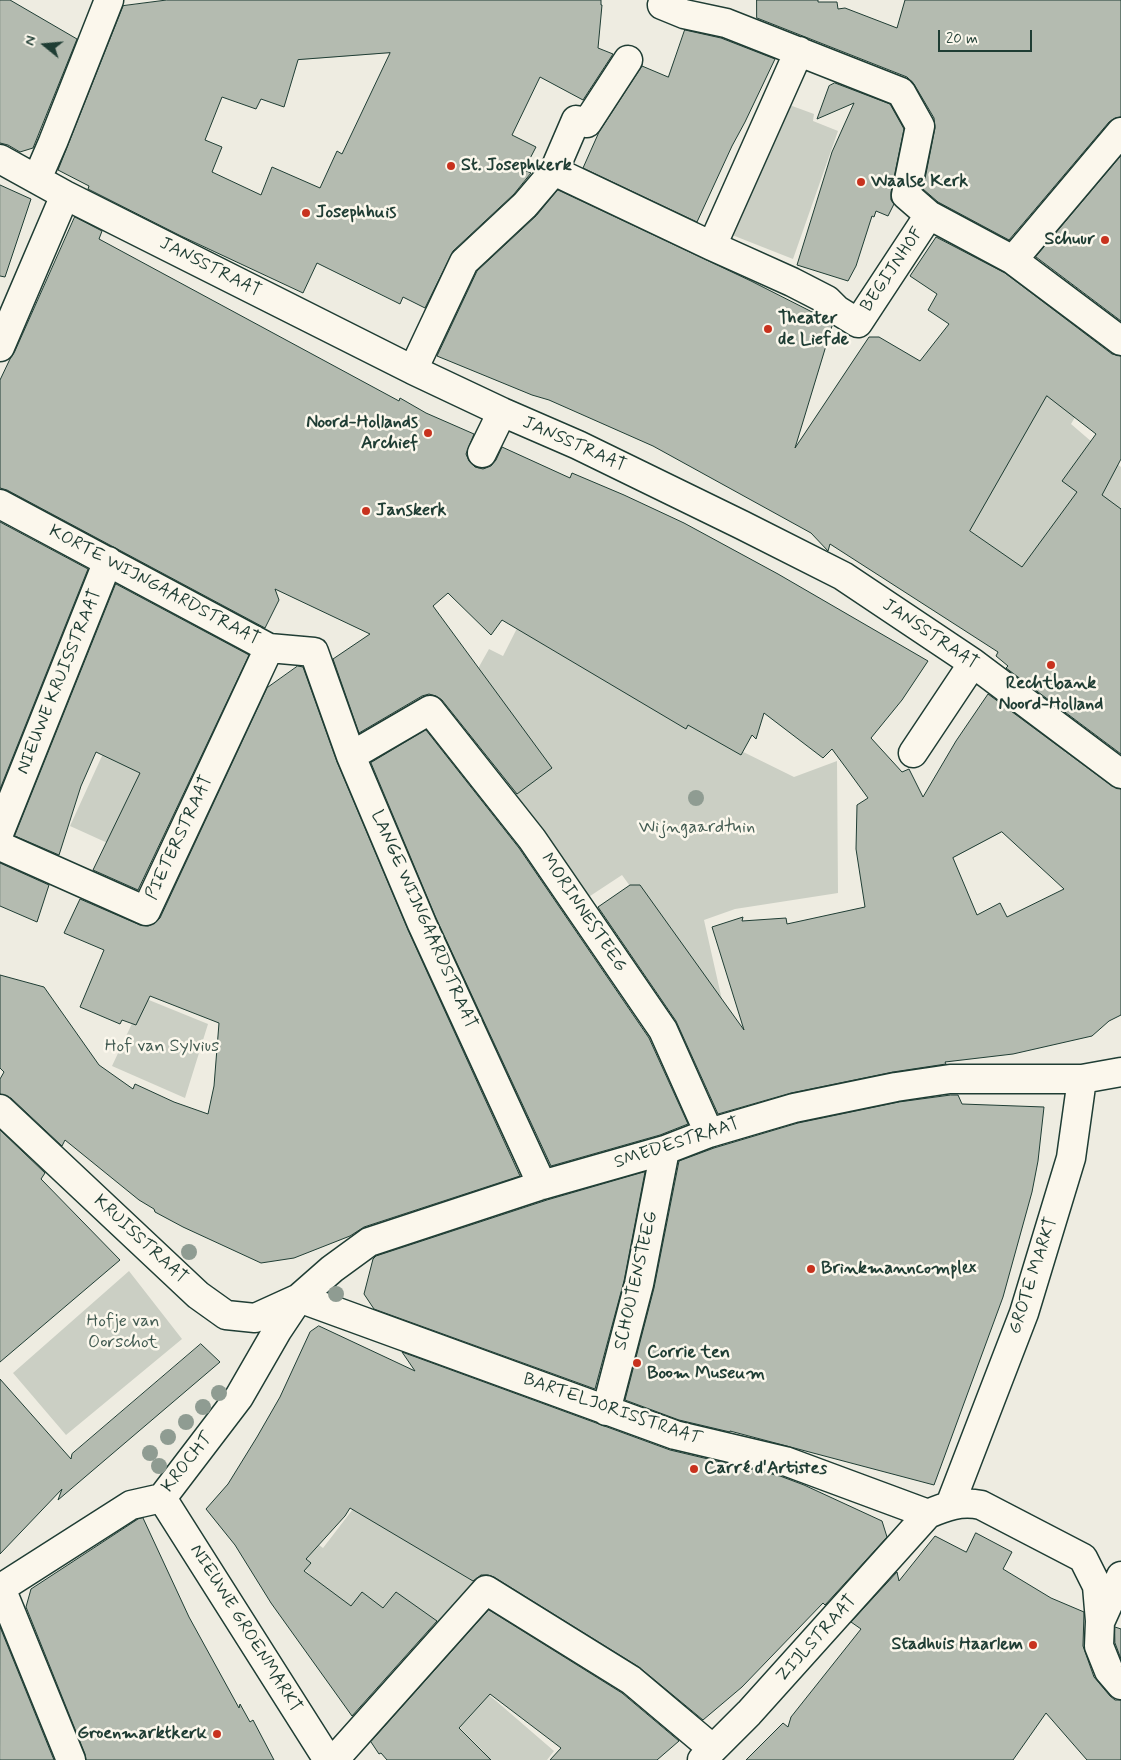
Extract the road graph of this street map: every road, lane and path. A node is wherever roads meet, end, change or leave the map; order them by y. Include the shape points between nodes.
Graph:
1 (109, 0) edge
2 (662, 5) dead end
3 (799, 51) junction
4 (628, 60) dead end
5 (1121, 132) edge
6 (0, 159) edge
7 (554, 171) junction
8 (37, 179) junction
9 (65, 195) junction
10 (926, 221) junction
11 (712, 246) junction
12 (1013, 260) junction
13 (1121, 341) edge
14 (0, 347) edge
15 (413, 370) junction
16 (502, 412) junction
17 (482, 453) dead end
18 (0, 504) edge
19 (108, 560) junction
20 (269, 648) junction
21 (314, 652) joint
22 (973, 663) junction
23 (913, 753) dead end
24 (351, 756) junction
25 (1121, 774) edge
26 (0, 831) edge
27 (0, 846) edge
28 (1121, 1072) edge
29 (1082, 1079) junction
30 (0, 1109) edge
31 (709, 1133) junction
32 (665, 1150) junction
33 (542, 1185) junction
34 (299, 1298) junction
35 (606, 1410) junction
36 (162, 1498) junction
37 (939, 1510) junction
38 (1121, 1576) edge
39 (0, 1588) edge
40 (1100, 1621) junction
41 (1121, 1685) edge
42 (707, 1755) edge
43 (72, 1760) edge
44 (328, 1760) edge
45 (334, 1760) edge

1 - 8 street
2 - 3 street, BEGIJNHOF via 684,14 726,23
3 - 10 street, BEGIJNHOF via 901,92 920,126 906,195
3 - 11 street
4 - 7 street via 587,123 576,120
5 - 12 street
6 - 8 street, JANSSTRAAT
7 - 11 street, BEGIJNHOF
7 - 15 street via 525,205 464,262
8 - 9 street, JANSSTRAAT
9 - 14 street
9 - 15 street, JANSSTRAAT
10 - 11 street, BEGIJNHOF via 858,323 827,300
10 - 12 street
12 - 13 street
15 - 16 street, JANSSTRAAT
16 - 17 street
16 - 22 street, JANSSTRAAT via 578,445 843,576
18 - 19 street, KORTE WIJNGAARDSTRAAT
19 - 20 street, KORTE WIJNGAARDSTRAAT
19 - 26 street, NIEUWE KRUISSTRAAT
20 - 21 street, KORTE WIJNGAARDSTRAAT
20 - 27 street, PIETERSTRAAT via 146,911
21 - 24 street, LANGE WIJNGAARDSTRAAT
22 - 23 street
22 - 25 street, JANSSTRAAT
24 - 31 street, MORINNESTEEG via 430,710 532,839 663,1030
24 - 33 street, LANGE WIJNGAARDSTRAAT via 422,924
28 - 29 street
29 - 31 street, SMEDESTRAAT via 950,1079 794,1108
29 - 37 street, GROTE MARKT via 1071,1158 1024,1313
30 - 34 street, KRUISSTRAAT via 198,1295 226,1315 255,1318
31 - 32 street, SMEDESTRAAT
32 - 33 street, SMEDESTRAAT
32 - 35 street, SCHOUTENSTEEG via 639,1284
33 - 34 street, SMEDESTRAAT via 369,1242
34 - 35 street, BARTELJORISSTRAAT
34 - 36 street, KROCHT via 239,1397
35 - 37 street, BARTELJORISSTRAAT via 675,1435 785,1461
36 - 39 street, KROCHT via 131,1505
36 - 44 street, NIEUWE GROENMARKT
37 - 40 street via 967,1502 981,1504 1083,1558 1097,1586
37 - 42 street, ZIJLSTRAAT
38 - 40 street
39 - 43 street
40 - 41 street via 1099,1646 1109,1671
42 - 45 street via 631,1680 486,1590

